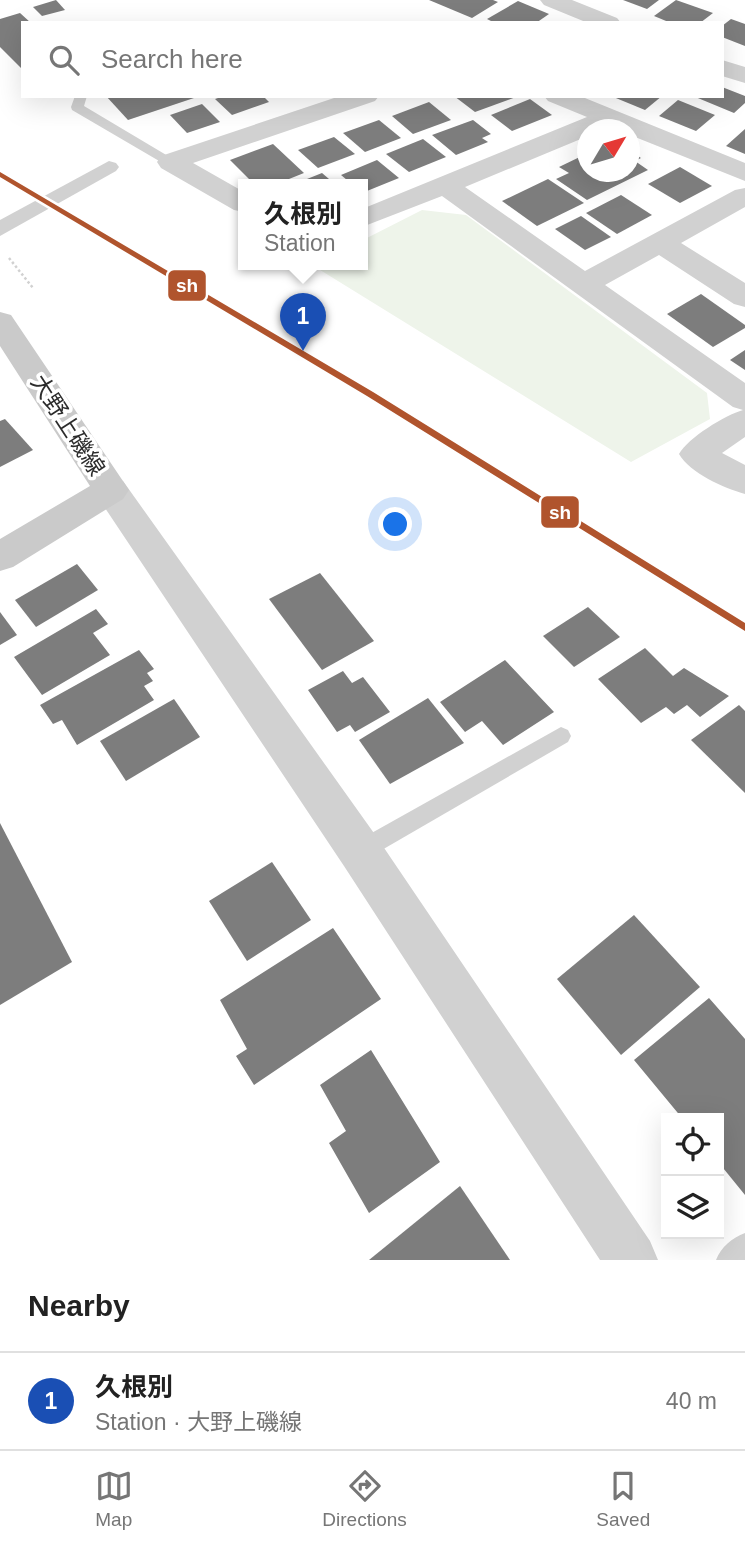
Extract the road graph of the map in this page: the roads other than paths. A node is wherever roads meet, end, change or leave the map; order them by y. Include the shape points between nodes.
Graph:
1 (552, 0) edge
2 (597, 21) edge
3 (724, 68) edge
4 (745, 76) edge
5 (80, 98) edge
6 (360, 98) edge
7 (562, 98) edge
8 (608, 118) junction
9 (171, 162) junction
10 (109, 167) dead end
11 (745, 173) edge
12 (446, 186) junction
13 (745, 196) edge
14 (238, 201) edge
15 (368, 217) edge
16 (0, 229) edge
17 (660, 242) junction
18 (584, 283) junction
19 (745, 297) edge
20 (0, 322) edge
21 (745, 399) edge
22 (745, 421) edge
23 (745, 481) edge
24 (111, 490) junction
25 (0, 557) edge
26 (561, 736) dead end
27 (360, 851) junction
28 (745, 1246) edge
29 (631, 1260) edge
30 (729, 1260) edge

1 - 2 street
3 - 4 street
5 - 9 lane via 77,107
6 - 9 street
7 - 8 street
8 - 11 street
8 - 12 street
9 - 14 street
10 - 16 street
12 - 15 street
12 - 18 street
13 - 17 street
17 - 18 street
17 - 19 street
18 - 21 street
20 - 24 main road, 大野上磯線
22 - 23 street via 696,454
24 - 25 main road, 大野上磯線
24 - 27 street
26 - 27 lane
27 - 29 street
28 - 30 lane

